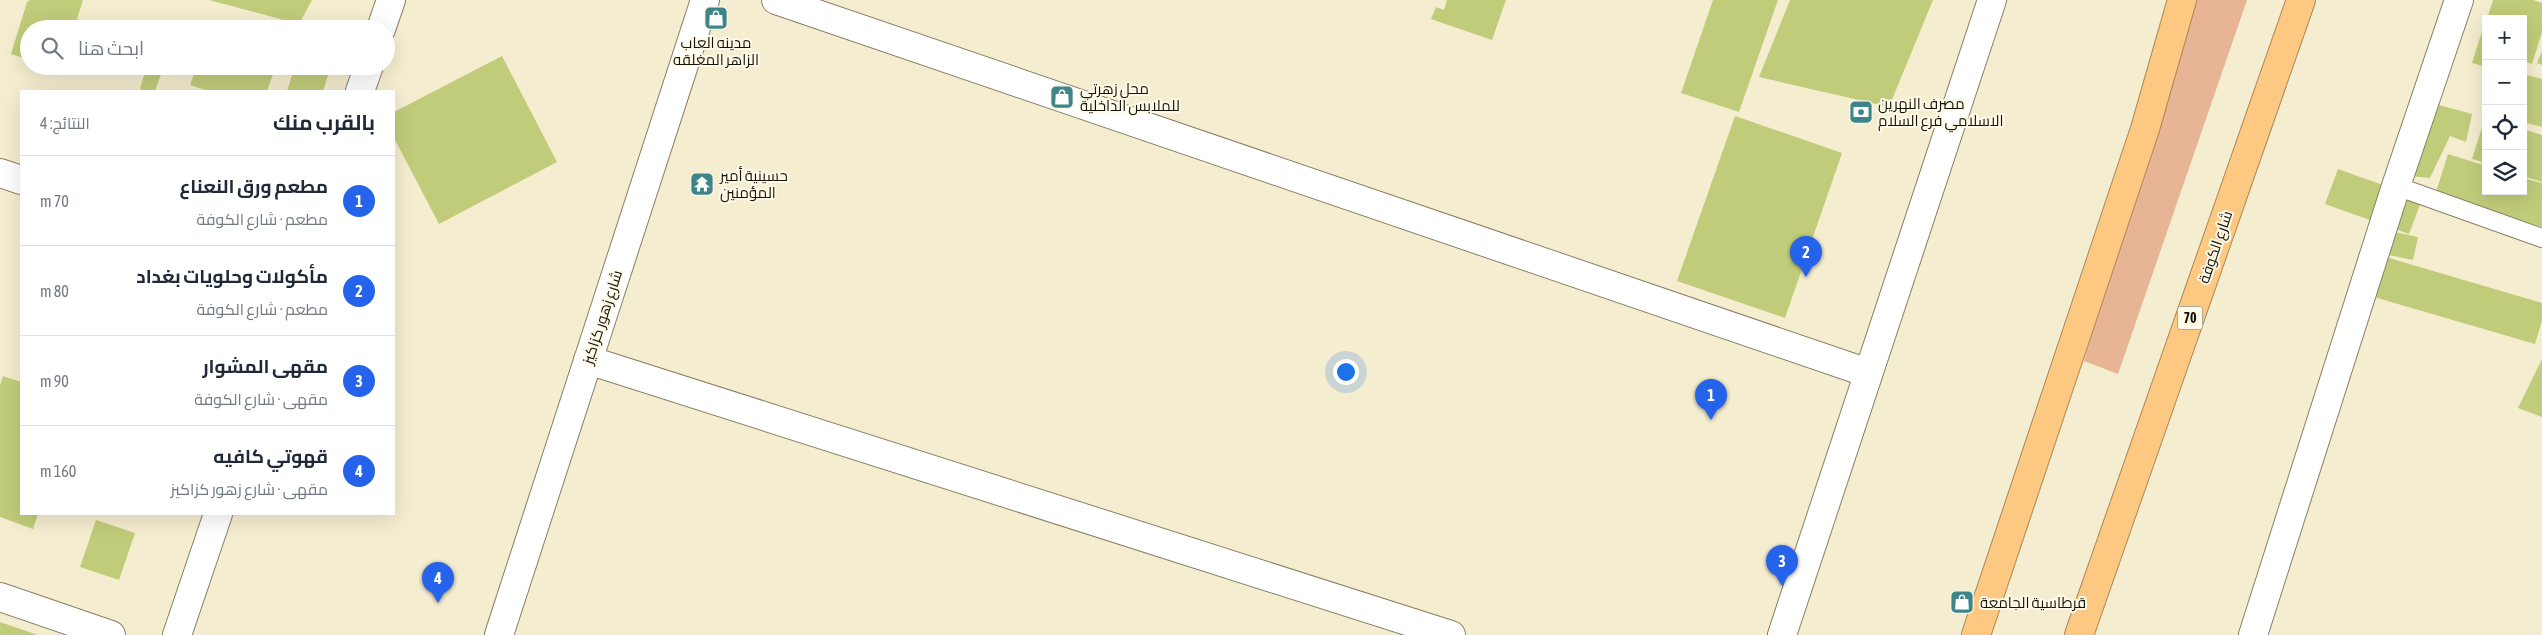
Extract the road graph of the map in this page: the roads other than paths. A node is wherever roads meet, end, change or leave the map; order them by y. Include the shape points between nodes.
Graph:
1 (391, 0) edge
2 (704, 0) edge
3 (776, 0) edge
4 (1992, 0) edge
5 (2182, 0) edge
6 (2301, 0) edge
7 (2459, 0) edge
8 (384, 20) edge
9 (366, 75) edge
10 (360, 90) edge
11 (0, 174) edge
12 (20, 180) edge
13 (2396, 186) junction
14 (2542, 238) edge
15 (588, 360) junction
16 (1868, 373) junction
17 (218, 515) edge
18 (0, 598) edge
19 (111, 635) edge
20 (177, 635) edge
21 (500, 635) edge
22 (1451, 635) edge
23 (1782, 635) edge
24 (1976, 635) edge
25 (2079, 635) edge
26 (2253, 635) edge

1 - 8 street
2 - 15 street, شارع زهور كزاكيز
3 - 16 street
4 - 16 street
5 - 24 highway via 2145,129
6 - 25 highway, شارع الكوفة / 70
7 - 13 street
9 - 10 street
11 - 12 street
13 - 14 lane
13 - 26 street
15 - 21 street, شارع زهور كزاكيز
15 - 22 street
16 - 23 street
17 - 20 street
18 - 19 street

